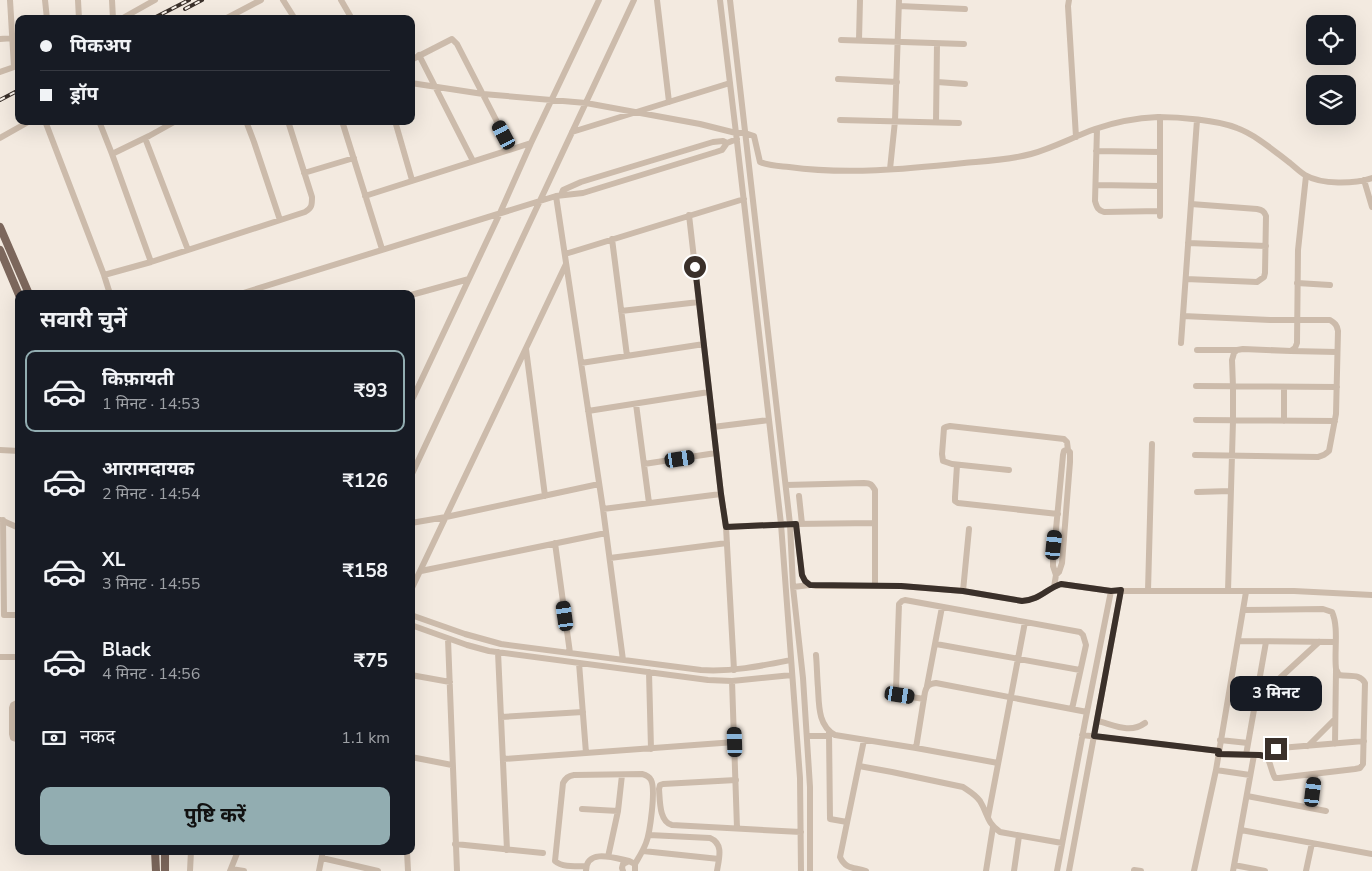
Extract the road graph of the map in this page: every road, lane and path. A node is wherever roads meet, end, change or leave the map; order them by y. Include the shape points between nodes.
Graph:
1 (10, 0) edge
2 (45, 0) edge
3 (78, 0) edge
4 (112, 0) edge
5 (261, 0) edge
6 (284, 0) edge
7 (341, 0) edge
8 (599, 0) edge
9 (634, 0) edge
10 (657, 0) edge
11 (720, 0) edge
12 (730, 0) edge
13 (860, 0) edge
14 (1070, 0) edge
15 (151, 1) edge
16 (899, 3) edge
17 (965, 9) dead end
18 (47, 15) edge
19 (79, 15) edge
20 (113, 15) edge
21 (128, 15) edge
22 (233, 15) edge
23 (293, 15) edge
24 (350, 15) edge
25 (13, 38) junction
26 (0, 39) edge
27 (841, 40) dead end
28 (859, 40) junction
29 (898, 42) junction
30 (937, 44) junction
31 (964, 44) dead end
32 (15, 52) edge
33 (419, 56) junction
34 (415, 58) edge
35 (15, 67) edge
36 (0, 72) edge
37 (838, 80) dead end
38 (897, 82) junction
39 (937, 82) junction
40 (730, 83) junction
41 (415, 84) edge
42 (965, 84) dead end
43 (436, 87) junction
44 (483, 94) junction
45 (553, 100) junction
46 (669, 102) junction
47 (586, 103) junction
48 (635, 112) junction
49 (1160, 117) junction
50 (840, 120) dead end
51 (1197, 120) junction
52 (895, 121) junction
53 (936, 122) junction
54 (959, 123) dead end
55 (23, 125) edge
56 (47, 125) edge
57 (101, 125) edge
58 (169, 125) edge
59 (248, 125) edge
60 (289, 125) edge
61 (343, 125) edge
62 (396, 125) edge
63 (1096, 129) junction
64 (572, 132) junction
65 (745, 133) junction
66 (737, 136) junction
67 (1076, 137) junction
68 (0, 138) edge
69 (145, 138) junction
70 (531, 143) junction
71 (727, 143) junction
72 (511, 149) junction
73 (1096, 151) junction
74 (1160, 152) junction
75 (112, 154) junction
76 (354, 158) junction
77 (473, 161) junction
78 (760, 162) junction
79 (749, 163) junction
80 (890, 169) junction
81 (304, 173) junction
82 (1306, 176) junction
83 (1372, 178) edge
84 (412, 180) junction
85 (1364, 180) junction
86 (1096, 185) junction
87 (1160, 186) junction
88 (558, 195) junction
89 (366, 196) junction
90 (744, 199) junction
91 (540, 201) junction
92 (1191, 204) junction
93 (1372, 207) edge
94 (500, 213) junction
95 (689, 215) junction
96 (280, 220) junction
97 (0, 227) edge
98 (612, 239) junction
99 (1188, 243) junction
100 (1266, 246) junction
101 (0, 250) edge
102 (188, 250) junction
103 (382, 250) junction
104 (565, 254) junction
105 (151, 262) junction
106 (566, 264) junction
107 (104, 275) junction
108 (469, 278) junction
109 (1186, 279) junction
110 (1297, 283) junction
111 (1330, 285) dead end
112 (17, 290) edge
113 (27, 290) edge
114 (109, 290) edge
115 (253, 290) edge
116 (415, 294) edge
117 (699, 302) junction
118 (621, 311) junction
119 (1183, 316) junction
120 (1297, 320) junction
121 (1181, 343) dead end
122 (704, 344) junction
123 (526, 349) junction
124 (1197, 350) dead end
125 (1237, 350) junction
126 (1291, 350) junction
127 (1337, 352) junction
128 (627, 356) junction
129 (581, 363) junction
130 (1196, 386) dead end
131 (1233, 387) junction
132 (1284, 387) junction
133 (1337, 387) junction
134 (709, 392) junction
135 (415, 393) edge
136 (636, 404) junction
137 (588, 412) junction
138 (769, 420) junction
139 (1196, 420) dead end
140 (1233, 421) junction
141 (1284, 421) junction
142 (1335, 421) junction
143 (714, 427) junction
144 (1152, 444) dead end
145 (0, 450) edge
146 (1068, 450) junction
147 (15, 451) edge
148 (716, 453) junction
149 (1195, 455) dead end
150 (1232, 456) junction
151 (644, 464) junction
152 (957, 464) junction
153 (415, 467) edge
154 (1009, 470) dead end
155 (599, 484) junction
156 (786, 485) junction
157 (1230, 491) junction
158 (1196, 492) dead end
159 (721, 494) junction
160 (545, 496) junction
161 (799, 496) dead end
162 (649, 503) junction
163 (603, 510) junction
164 (1058, 514) junction
165 (446, 517) junction
166 (1, 520) edge
167 (415, 522) edge
168 (875, 523) junction
169 (781, 524) junction
170 (796, 524) junction
171 (15, 526) edge
172 (726, 527) junction
173 (969, 529) dead end
174 (606, 533) junction
175 (555, 543) junction
176 (727, 543) junction
177 (610, 558) junction
178 (421, 571) junction
179 (2, 574) edge
180 (1056, 575) junction
181 (415, 582) edge
182 (810, 585) junction
183 (875, 585) junction
184 (793, 586) junction
185 (1054, 587) junction
186 (1121, 590) junction
187 (963, 591) junction
188 (1111, 591) junction
189 (1148, 591) junction
190 (1228, 591) junction
191 (1246, 592) junction
192 (1372, 595) edge
193 (2, 596) edge
194 (942, 607) junction
195 (1243, 610) junction
196 (15, 615) edge
197 (415, 616) edge
198 (1025, 622) junction
199 (415, 627) edge
200 (448, 639) junction
201 (1238, 641) junction
202 (1266, 642) junction
203 (1319, 642) junction
204 (1335, 642) junction
205 (936, 644) junction
206 (498, 652) junction
207 (570, 653) junction
208 (816, 655) dead end
209 (15, 657) edge
210 (0, 658) edge
211 (1018, 659) junction
212 (623, 660) junction
213 (791, 660) junction
214 (579, 663) junction
215 (1336, 669) junction
216 (734, 670) junction
217 (1080, 670) junction
218 (649, 672) junction
219 (792, 675) junction
220 (415, 676) edge
221 (732, 681) junction
222 (450, 682) junction
223 (927, 686) junction
224 (1010, 697) junction
225 (924, 699) junction
226 (1256, 701) junction
227 (15, 704) edge
228 (1072, 709) junction
229 (582, 712) junction
230 (1087, 712) junction
231 (501, 717) junction
232 (1335, 719) junction
233 (1098, 721) junction
234 (1144, 723) dead end
235 (829, 734) junction
236 (1082, 734) junction
237 (807, 736) junction
238 (1094, 736) junction
239 (15, 739) edge
240 (864, 740) junction
241 (1220, 740) junction
242 (1364, 741) junction
243 (735, 742) junction
244 (1248, 743) junction
245 (1335, 744) junction
246 (1308, 746) junction
247 (916, 748) junction
248 (651, 749) junction
249 (1218, 752) junction
250 (586, 753) junction
251 (1246, 755) junction
252 (1254, 755) junction
253 (1267, 757) junction
254 (415, 758) edge
255 (503, 759) junction
256 (998, 763) junction
257 (452, 765) junction
258 (859, 766) junction
259 (1216, 770) junction
260 (622, 774) junction
261 (1315, 775) junction
262 (1250, 776) junction
263 (736, 780) junction
264 (1247, 796) junction
265 (1311, 808) junction
266 (582, 809) dead end
267 (618, 811) junction
268 (1326, 811) dead end
269 (988, 819) junction
270 (847, 822) junction
271 (993, 827) junction
272 (737, 828) junction
273 (1241, 830) junction
274 (801, 832) junction
275 (649, 835) junction
276 (1019, 836) junction
277 (1312, 843) junction
278 (455, 844) junction
279 (1062, 844) junction
280 (507, 850) junction
281 (643, 851) junction
282 (543, 854) dead end
283 (1372, 854) edge
284 (155, 855) edge
285 (165, 855) edge
286 (191, 855) edge
287 (236, 855) edge
288 (322, 855) edge
289 (407, 855) edge
290 (608, 857) junction
291 (719, 859) junction
292 (633, 865) edge
293 (1233, 868) edge
294 (586, 869) edge
295 (230, 870) edge
296 (1134, 870) edge
297 (156, 871) edge
298 (166, 871) edge
299 (190, 871) edge
300 (244, 871) edge
301 (319, 871) edge
302 (378, 871) edge
303 (408, 871) edge
304 (457, 871) edge
305 (623, 871) edge
306 (717, 871) edge
307 (801, 871) edge
308 (810, 871) edge
309 (866, 871) edge
310 (986, 871) edge
311 (1014, 871) edge
312 (1057, 871) edge
313 (1069, 871) edge
314 (1141, 871) edge
315 (1194, 871) edge
316 (1265, 871) edge
317 (1306, 871) edge

1 - 25 street
2 - 18 street
3 - 19 street
4 - 20 street
5 - 22 street
6 - 23 street
7 - 24 street
8 - 45 street
9 - 47 street
10 - 46 street
11 - 40 street
12 - 65 street
13 - 28 street
14 - 67 street
15 - 21 street
16 - 17 street
16 - 29 street
25 - 26 street
25 - 32 street
27 - 28 street
28 - 29 street
29 - 30 street
29 - 38 street
30 - 31 street
30 - 39 street
33 - 34 street
33 - 43 street
33 - 44 street via 452,39
35 - 36 street
37 - 38 street
38 - 52 street
39 - 42 street
39 - 53 street
40 - 46 street
40 - 66 street
41 - 43 street
43 - 44 street
43 - 77 street
44 - 45 street
44 - 72 street
45 - 47 street
45 - 70 street
46 - 48 street
47 - 48 street
47 - 64 street
48 - 64 street
48 - 66 street
49 - 51 street
49 - 63 street via 1125,121
49 - 74 street
50 - 52 street
51 - 82 street via 1236,128 1252,136
51 - 92 street
52 - 53 street
52 - 80 street
53 - 54 street
55 - 68 street
56 - 107 street
57 - 75 street
58 - 69 street
59 - 96 street
60 - 81 street
61 - 76 street
62 - 84 street
63 - 67 street
63 - 73 street
64 - 91 street
65 - 66 street
65 - 78 street via 754,136
65 - 79 street
66 - 71 street
66 - 90 street
67 - 80 street via 1015,158
69 - 75 street
69 - 102 street
70 - 72 street
70 - 94 street
71 - 88 street via 713,142 581,182
71 - 88 street via 722,150 583,193
72 - 77 street
73 - 74 street
73 - 86 street
74 - 87 street
75 - 105 street
76 - 81 street
76 - 89 street
77 - 84 street
78 - 79 street
78 - 80 street via 823,170
79 - 156 street
81 - 96 street via 312,197 310,209
82 - 85 street via 1335,182
82 - 110 street via 1298,238
83 - 85 street
84 - 89 street
85 - 93 street
86 - 87 street
86 - 87 street via 1095,201 1099,210 1160,214
88 - 91 street
88 - 104 street
89 - 103 street
90 - 95 street
90 - 138 street
91 - 94 street
91 - 153 street
92 - 99 street
92 - 100 street via 1262,210 1266,216
94 - 103 street
94 - 108 street
95 - 98 street
95 - 117 street
96 - 102 street
97 - 113 main road
98 - 104 street
98 - 118 street
99 - 100 street
99 - 109 street
100 - 109 street via 1264,277 1257,282
101 - 112 main road
102 - 105 street
103 - 115 street
104 - 106 street
105 - 107 street
106 - 123 street
106 - 129 street
107 - 114 street
108 - 116 street
108 - 135 street
109 - 119 street
110 - 111 street
110 - 120 street
117 - 118 street
117 - 122 street
118 - 128 street
119 - 120 street
119 - 121 street
120 - 126 street via 1297,344
120 - 127 street via 1334,322 1337,326
122 - 128 street
122 - 134 street
123 - 160 street
123 - 165 street
124 - 125 street
125 - 126 street
125 - 131 street via 1232,360
126 - 127 street
127 - 133 street
128 - 129 street
129 - 137 street
130 - 131 street
131 - 132 street
131 - 140 street
132 - 133 street
132 - 141 street
133 - 142 street
134 - 136 street
134 - 143 street
136 - 137 street
136 - 151 street
137 - 155 street
138 - 143 street
138 - 169 street
139 - 140 street
140 - 141 street
140 - 150 street
141 - 142 street
142 - 150 street via 1329,451 1323,456
143 - 148 street
144 - 189 street
145 - 147 street
146 - 152 street via 1064,439 946,427 942,458 946,463
146 - 164 street via 1063,455
146 - 180 street via 1070,462 1062,563
148 - 151 street
148 - 159 street
149 - 150 street
150 - 157 street
151 - 162 street
152 - 154 street
152 - 164 street via 955,501 958,503
155 - 160 street
155 - 163 street
156 - 168 street via 869,483 875,490
156 - 170 street
157 - 158 street
157 - 190 street
159 - 162 street
159 - 172 street
160 - 165 street
161 - 170 street
162 - 163 street
163 - 174 street
164 - 180 street via 1053,561
165 - 167 street
165 - 178 street
166 - 171 street
166 - 179 street
168 - 170 street
168 - 183 street
169 - 170 street
169 - 172 street
169 - 213 street
170 - 182 street via 802,575
170 - 184 street
172 - 176 street
173 - 187 street
174 - 175 street
174 - 177 street
175 - 178 street
175 - 207 street
176 - 177 street
176 - 216 street
177 - 212 street
178 - 181 street
179 - 193 street
180 - 185 street
182 - 183 street
182 - 184 street
183 - 187 street
184 - 237 street
185 - 187 street via 1031,600 1022,601
185 - 188 street via 1068,584
186 - 188 street
186 - 189 street
186 - 233 street
188 - 230 street
189 - 190 street
190 - 191 street
191 - 192 street
191 - 195 street
193 - 196 street via 4,615
194 - 198 street
194 - 205 street
194 - 225 street via 905,600 899,604 896,690 900,695
195 - 201 street
195 - 204 street via 1327,610 1334,617
197 - 207 street via 500,644
198 - 211 street
198 - 217 street via 1080,632 1086,645
199 - 200 street
200 - 206 street
200 - 222 street
201 - 202 street
201 - 241 street
202 - 203 street
202 - 226 street
203 - 204 street
203 - 226 street
204 - 215 street
205 - 211 street
205 - 223 street
206 - 214 street
206 - 231 street
207 - 212 street
208 - 235 street via 819,712
209 - 210 street
211 - 217 street
211 - 224 street
212 - 216 street via 701,670
213 - 216 street
213 - 219 street
214 - 218 street
214 - 229 street
215 - 232 street
215 - 242 street via 1340,675 1360,676 1365,683
217 - 228 street
218 - 221 street
218 - 248 street
219 - 221 street
219 - 274 street
220 - 222 street
221 - 243 street
222 - 257 street
223 - 224 street via 936,683
223 - 225 street
224 - 228 street
224 - 256 street
225 - 247 street
226 - 244 street
227 - 239 street via 12,708 12,734
228 - 230 street
229 - 231 street
229 - 250 street
230 - 236 street
231 - 255 street
232 - 245 street
232 - 246 street
233 - 234 street via 1133,729
233 - 238 street
235 - 237 street
235 - 240 street
235 - 270 street via 830,819
236 - 238 street
236 - 279 street
237 - 308 street
238 - 249 street
238 - 313 street
240 - 247 street
240 - 258 street
241 - 244 street
241 - 249 street
242 - 245 street
242 - 261 street via 1360,768
243 - 248 street
243 - 263 street
244 - 251 street
245 - 246 street
246 - 253 street via 1276,749
247 - 256 street
248 - 250 street
249 - 251 street
249 - 259 street
250 - 255 street
251 - 252 street
252 - 253 street
252 - 262 street
253 - 261 street via 1275,778
254 - 257 street
255 - 280 street
256 - 269 street
257 - 278 street
258 - 269 street via 963,788 980,801
258 - 270 street
259 - 262 street
259 - 315 street
260 - 267 street
260 - 275 street via 642,774 650,778 653,792
260 - 294 street via 574,775 563,783 555,861
261 - 265 street
262 - 264 street
263 - 272 street
263 - 272 street via 663,784 659,789 663,816 668,824
264 - 265 street
264 - 273 street
265 - 268 street
266 - 267 street
267 - 290 street
269 - 271 street
270 - 309 street via 840,857 848,867
271 - 276 street
271 - 310 street
272 - 274 street
273 - 277 street
273 - 293 street
274 - 307 street
275 - 281 street
275 - 291 street via 716,840
276 - 279 street
276 - 311 street
277 - 283 street
277 - 317 street
278 - 280 street
278 - 304 street
279 - 312 street
280 - 282 street
281 - 291 street
281 - 292 street
284 - 297 main road
285 - 298 main road
286 - 299 street
287 - 295 street
288 - 301 street
288 - 302 street
289 - 303 street
290 - 292 street
290 - 294 street via 591,857
291 - 306 street
292 - 305 street via 623,864
293 - 316 street
295 - 300 street
296 - 314 street

